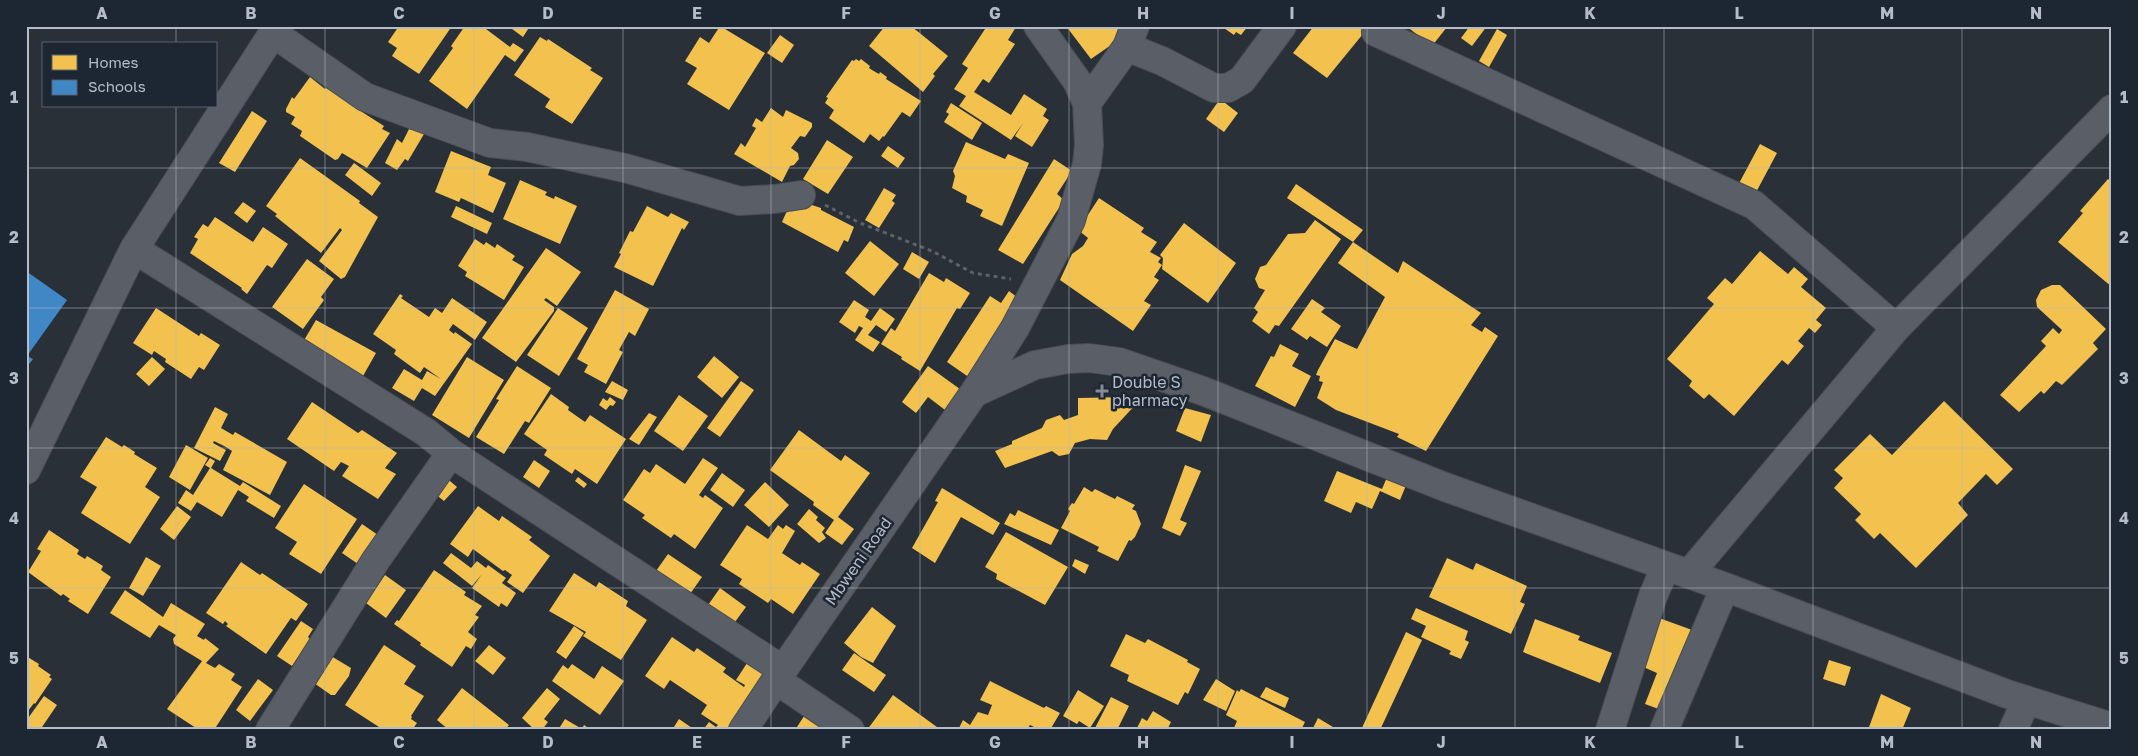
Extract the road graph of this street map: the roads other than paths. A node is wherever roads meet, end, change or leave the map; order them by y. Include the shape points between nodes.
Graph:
1 (1038, 26) edge
2 (1282, 26) edge
3 (274, 30) edge
4 (1376, 32) dead end
5 (1131, 37) edge
6 (1087, 102) junction
7 (2112, 109) edge
8 (801, 195) road end
9 (134, 249) junction
10 (1896, 328) junction
11 (974, 394) junction
12 (450, 454) junction
13 (26, 470) edge
14 (1677, 570) junction
15 (1725, 587) junction
16 (779, 675) junction
17 (2026, 701) junction
18 (2112, 727) edge
19 (270, 730) edge
20 (743, 730) edge
21 (850, 730) edge
22 (1610, 730) edge
23 (1664, 730) edge
24 (2013, 730) edge

1 - 6 street via 1077,81
2 - 5 street via 1242,80 1228,88 1214,88 1162,61
3 - 8 street via 365,97 490,143 526,147 625,168 740,202
3 - 9 street
4 - 10 street via 1754,205
5 - 6 street
6 - 11 street, Mbweni Road via 1087,164 1071,220 1015,328
7 - 10 street
9 - 12 street via 427,433
9 - 13 street
10 - 14 street
11 - 14 street via 1035,365 1089,358 1119,362 1203,391 1445,487
11 - 16 street, Mbweni Road
12 - 16 street
12 - 19 street via 376,560
14 - 15 street
14 - 22 street via 1654,596
15 - 17 street
15 - 23 street
16 - 20 street, Mbweni Road
16 - 21 street
17 - 18 street
17 - 24 street

